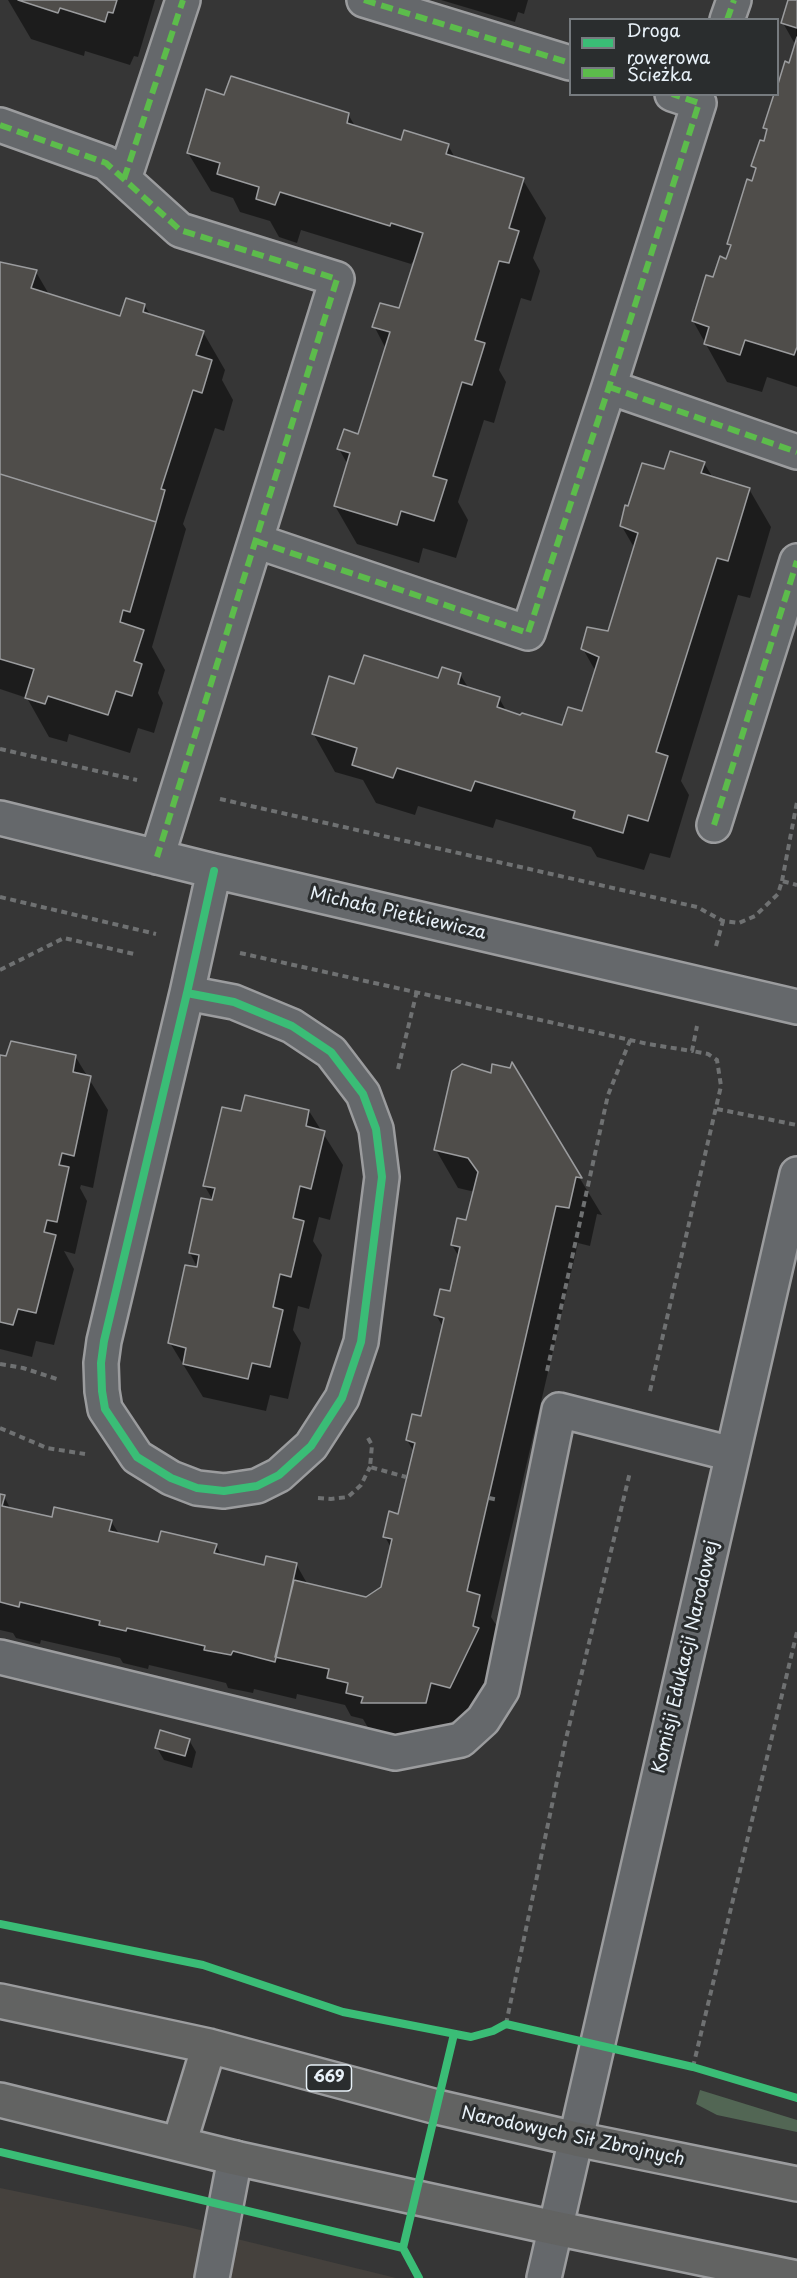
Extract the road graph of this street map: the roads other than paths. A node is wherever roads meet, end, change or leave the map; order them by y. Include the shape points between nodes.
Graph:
1 (183, 0) edge
2 (364, 0) edge
3 (734, 0) edge
4 (728, 18) edge
5 (569, 63) edge
6 (691, 97) edge
7 (0, 125) edge
8 (124, 179) junction
9 (609, 387) junction
10 (797, 452) edge
11 (256, 542) junction
12 (797, 561) edge
13 (0, 818) edge
14 (714, 825) dead end
15 (157, 857) junction
16 (214, 872) junction
17 (186, 993) junction
18 (797, 1007) edge
19 (797, 1174) edge
20 (732, 1454) junction
21 (0, 1657) edge
22 (0, 2001) edge
23 (209, 2046) junction
24 (0, 2100) edge
25 (576, 2139) junction
26 (179, 2144) junction
27 (235, 2158) junction
28 (797, 2184) edge
29 (555, 2229) junction
30 (212, 2278) edge
31 (544, 2278) edge
32 (797, 2278) edge

1 - 8 street
2 - 5 street
3 - 4 street
6 - 9 street
7 - 8 street via 106,162
8 - 11 street via 180,230 337,279
9 - 10 street
9 - 11 street via 528,633
11 - 15 street
12 - 14 street
13 - 15 street, Michała Pietkiewicza
15 - 16 street, Michała Pietkiewicza
16 - 17 street
16 - 18 street, Michała Pietkiewicza
17 - 17 street via 101,1363 105,1409 137,1457 171,1478 197,1488 224,1491 257,1486 279,1475 311,1446 342,1398 361,1342 382,1177 376,1129 363,1094 331,1052 292,1026 234,1002
19 - 20 street, Komisji Edukacji Narodowej
20 - 21 street via 559,1410 502,1690 483,1720 461,1740 395,1753
20 - 25 street, Komisji Edukacji Narodowej
22 - 23 main road, Narodowych Sił Zbrojnych / 669
23 - 25 main road, Narodowych Sił Zbrojnych / 669 via 436,2107
23 - 26 main road
24 - 26 main road
25 - 28 main road, Narodowych Sił Zbrojnych / 669
25 - 29 street, Komisji Edukacji Narodowej
26 - 27 main road
27 - 29 main road
27 - 30 street
29 - 31 street, Komisji Edukacji Narodowej
29 - 32 main road

